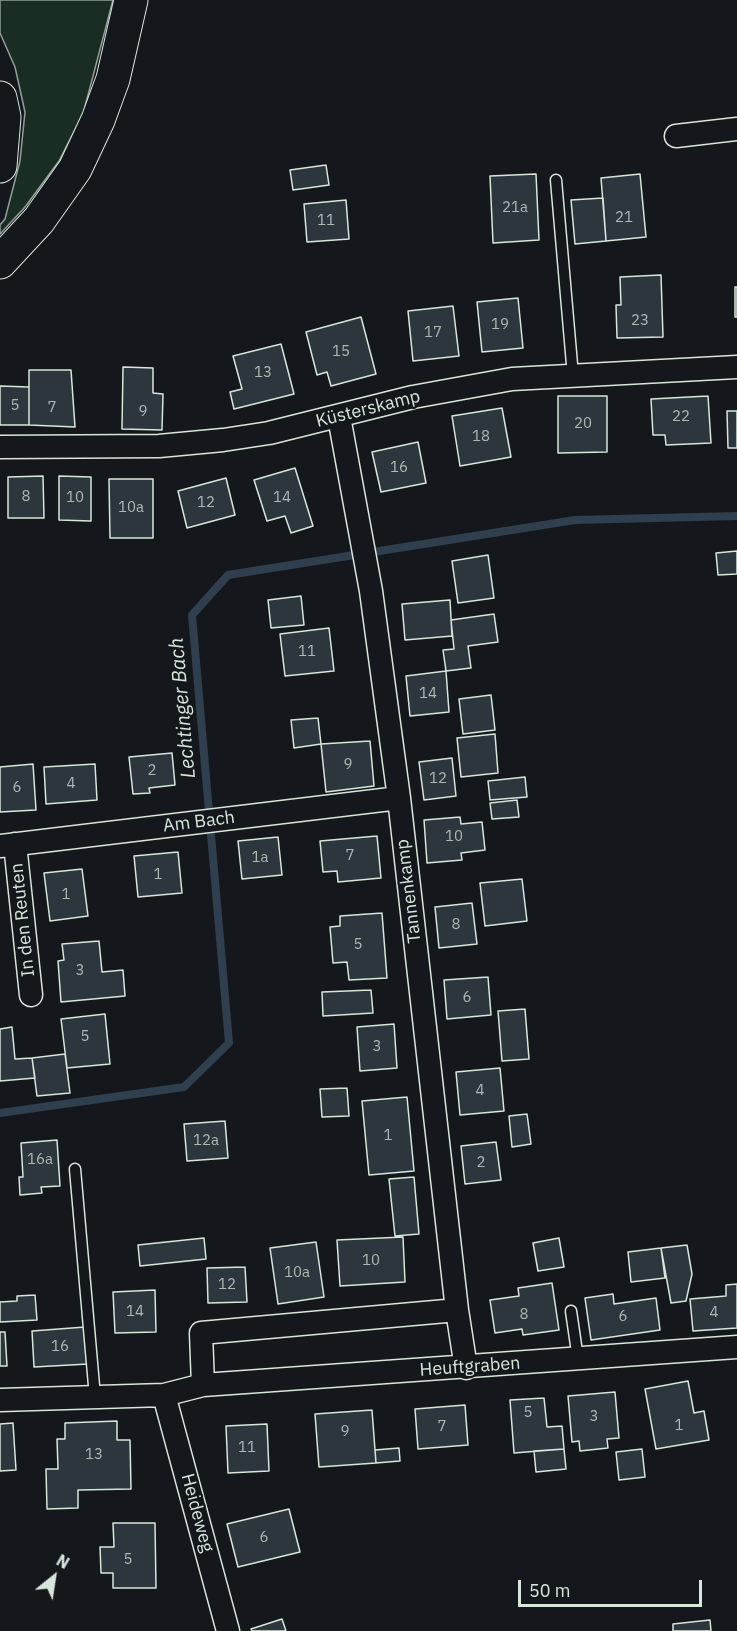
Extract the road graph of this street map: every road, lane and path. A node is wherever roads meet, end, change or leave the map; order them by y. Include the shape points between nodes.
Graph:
1 (131, 0) edge
2 (0, 98) edge
3 (737, 129) edge
4 (676, 136) dead end
5 (0, 166) edge
6 (556, 180) dead end
7 (0, 262) edge
8 (737, 367) edge
9 (573, 376) junction
10 (339, 417) junction
11 (0, 447) edge
12 (399, 798) junction
13 (8, 845) edge
14 (31, 995) dead end
15 (75, 1169) dead end
16 (457, 1310) junction
17 (571, 1311) dead end
18 (737, 1347) edge
19 (578, 1359) junction
20 (466, 1368) junction
21 (203, 1384) junction
22 (164, 1395) junction
23 (95, 1397) junction
24 (0, 1400) edge
25 (228, 1631) edge

1 - 7 highway via 113,79 75,169 39,220
2 - 5 highway via 4,117
3 - 4 street
6 - 9 lane
8 - 9 street, Küsterskamp
9 - 10 street, Küsterskamp via 512,379 413,397
10 - 11 street, Küsterskamp via 269,433 159,446
10 - 12 street, Tannenkamp via 361,525
12 - 13 street, Am Bach
12 - 16 street, Tannenkamp
13 - 14 street, In den Reuten
15 - 23 lane
16 - 20 street, Tannenkamp
16 - 21 street via 201,1333
17 - 19 lane
18 - 19 street, Heuftgraben
19 - 20 street, Heuftgraben
20 - 21 street, Heuftgraben
21 - 22 street, Heuftgraben
22 - 23 street, Heuftgraben
22 - 25 street, Heideweg
23 - 24 street, Heuftgraben

